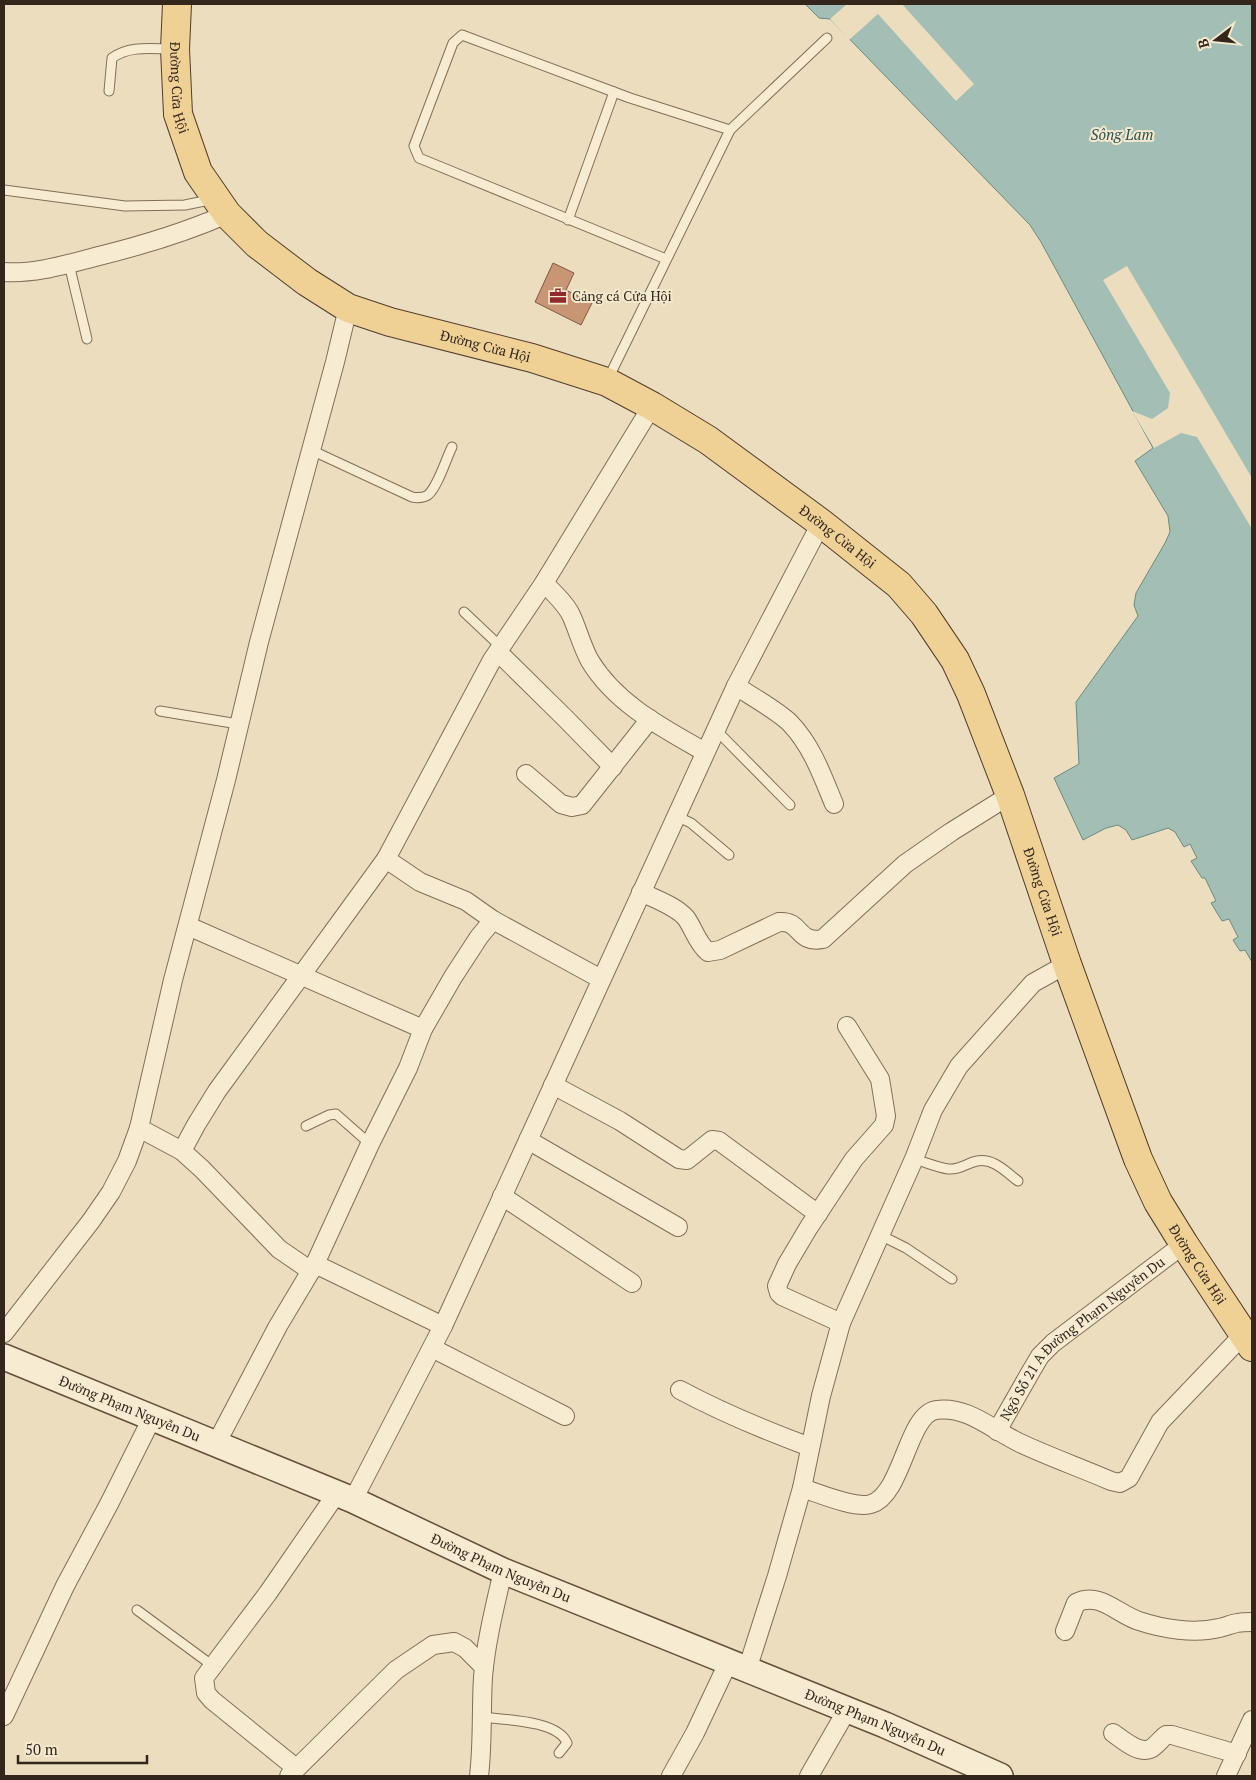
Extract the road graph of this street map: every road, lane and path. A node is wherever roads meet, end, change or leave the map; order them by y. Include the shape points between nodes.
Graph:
1 (177, 4) edge
2 (827, 38) dead end
3 (175, 50) junction
4 (109, 92) dead end
5 (614, 92) junction
6 (730, 130) junction
7 (4, 190) edge
8 (222, 206) junction
9 (568, 220) junction
10 (666, 259) junction
11 (69, 264) junction
12 (4, 272) edge
13 (338, 301) junction
14 (87, 339) dead end
15 (607, 382) junction
16 (652, 406) junction
17 (452, 446) dead end
18 (311, 450) junction
19 (821, 522) junction
20 (544, 583) junction
21 (464, 612) dead end
22 (499, 650) junction
23 (736, 686) junction
24 (160, 711) dead end
25 (650, 719) junction
26 (238, 724) junction
27 (716, 730) junction
28 (705, 752) junction
29 (612, 767) junction
30 (526, 774) dead end
31 (1012, 802) junction
32 (834, 804) dead end
33 (790, 805) dead end
34 (676, 816) junction
35 (729, 855) dead end
36 (386, 859) junction
37 (641, 892) junction
38 (493, 920) junction
39 (188, 926) junction
40 (1067, 964) junction
41 (300, 976) junction
42 (601, 979) junction
43 (846, 1026) dead end
44 (423, 1029) junction
45 (552, 1085) junction
46 (306, 1126) dead end
47 (139, 1128) junction
48 (528, 1140) junction
49 (370, 1144) junction
50 (182, 1151) junction
51 (914, 1159) junction
52 (1018, 1181) dead end
53 (502, 1196) junction
54 (818, 1214) junction
55 (678, 1226) dead end
56 (880, 1235) junction
57 (1184, 1244) junction
58 (313, 1268) junction
59 (952, 1279) dead end
60 (632, 1283) dead end
61 (842, 1322) junction
62 (443, 1326) junction
63 (4, 1333) edge
64 (1248, 1341) edge
65 (432, 1348) junction
66 (5, 1361) edge
67 (680, 1390) dead end
68 (565, 1416) dead end
69 (152, 1418) junction
70 (997, 1431) junction
71 (216, 1444) junction
72 (810, 1447) junction
73 (802, 1488) junction
74 (345, 1497) junction
75 (504, 1572) junction
76 (137, 1610) dead end
77 (1252, 1622) edge
78 (1065, 1631) dead end
79 (213, 1666) junction
80 (737, 1666) junction
81 (484, 1667) junction
82 (847, 1710) junction
83 (4, 1716) edge
84 (482, 1717) junction
85 (1252, 1720) edge
86 (1113, 1733) dead end
87 (560, 1753) dead end
88 (1237, 1754) junction
89 (293, 1772) edge
90 (478, 1776) edge
91 (672, 1776) edge
92 (809, 1776) edge
93 (1000, 1776) edge
94 (1226, 1776) edge

1 - 3 main road, Đường Cửa Hội
2 - 6 lane
3 - 4 lane via 143,48 119,53 112,58
3 - 8 main road, Đường Cửa Hội via 178,114 198,172
5 - 6 lane
5 - 9 lane
5 - 9 lane via 462,35 453,43 414,146 419,158
6 - 10 lane
7 - 8 lane via 125,206
8 - 11 street via 194,229
8 - 13 main road, Đường Cửa Hội via 257,244
9 - 10 lane
10 - 15 lane
11 - 12 street via 42,270
11 - 14 lane
13 - 15 main road, Đường Cửa Hội via 390,322 532,358
13 - 18 street via 335,362
15 - 16 main road, Đường Cửa Hội
16 - 19 main road, Đường Cửa Hội via 708,440
16 - 20 street
17 - 18 lane via 434,486 428,495 421,498 412,498
18 - 26 street
19 - 23 street
19 - 31 main road, Đường Cửa Hội via 899,585 939,635 971,694
20 - 22 street
20 - 25 street via 570,614 590,660 607,684 630,706
21 - 22 lane
22 - 29 street
22 - 36 street
23 - 27 street
23 - 32 street via 788,722 807,743
24 - 26 lane
25 - 28 street
25 - 29 street
26 - 39 street
27 - 28 street
27 - 33 lane
28 - 34 street
29 - 30 street via 582,805 572,807 561,804
31 - 37 street via 951,832 905,864 822,939 805,938 786,921 720,950 708,952 685,917
31 - 40 main road, Đường Cửa Hội
34 - 35 lane via 692,823
34 - 37 street
36 - 38 street via 420,882 466,901
36 - 41 street
37 - 42 street
38 - 42 street
38 - 44 street
39 - 41 street
39 - 47 street
40 - 51 street via 1033,983 959,1066 933,1110
40 - 57 main road, Đường Cửa Hội via 1138,1159 1158,1202
41 - 44 street
41 - 50 street via 217,1091
42 - 45 street
43 - 54 street via 880,1079 886,1116 884,1125 854,1159
44 - 49 street via 408,1068
45 - 48 street
45 - 54 street via 620,1121 679,1159 687,1160 712,1140 719,1141
46 - 49 lane via 329,1114 336,1114
47 - 50 street
47 - 63 street via 111,1192
48 - 53 street
48 - 55 street
49 - 58 street
50 - 58 street via 279,1249
51 - 52 lane via 948,1169 962,1168 977,1160 990,1161
51 - 56 street
53 - 60 street
53 - 62 street
54 - 61 street via 787,1264 777,1286 778,1291 782,1296
56 - 59 lane
56 - 61 street
57 - 64 main road, Đường Cửa Hội
57 - 70 street, Ngõ Số 21 A Đường Phạm Nguyễn Du via 1040,1356
58 - 62 street
58 - 71 street via 278,1326
61 - 72 street
62 - 65 street
64 - 70 street via 1160,1422 1126,1481 1111,1481
65 - 68 street
65 - 74 street
66 - 69 main road, Đường Phạm Nguyễn Du
67 - 72 street via 720,1412
69 - 71 main road, Đường Phạm Nguyễn Du
69 - 83 street via 65,1586
70 - 73 street, Ngõ Số 21 A Đường Phạm Nguyễn Du via 968,1414 934,1410 921,1420 891,1484 871,1504 851,1503
71 - 74 main road, Đường Phạm Nguyễn Du
72 - 73 street
73 - 80 street via 777,1576
74 - 75 main road, Đường Phạm Nguyễn Du
74 - 79 street
75 - 80 main road, Đường Phạm Nguyễn Du
75 - 81 street via 488,1634
76 - 79 lane
77 - 78 street via 1205,1630 1181,1629 1137,1620 1093,1598 1076,1603
79 - 89 street via 204,1678 206,1693
80 - 82 main road, Đường Phạm Nguyễn Du
80 - 91 street
81 - 84 street
81 - 89 street via 454,1642 433,1645 396,1670
82 - 92 street
82 - 93 main road, Đường Phạm Nguyễn Du
84 - 87 lane via 545,1725 564,1736 567,1743
84 - 90 street via 482,1754
85 - 88 street
86 - 88 street via 1135,1748 1144,1750 1150,1749 1166,1735 1172,1735
88 - 94 street

